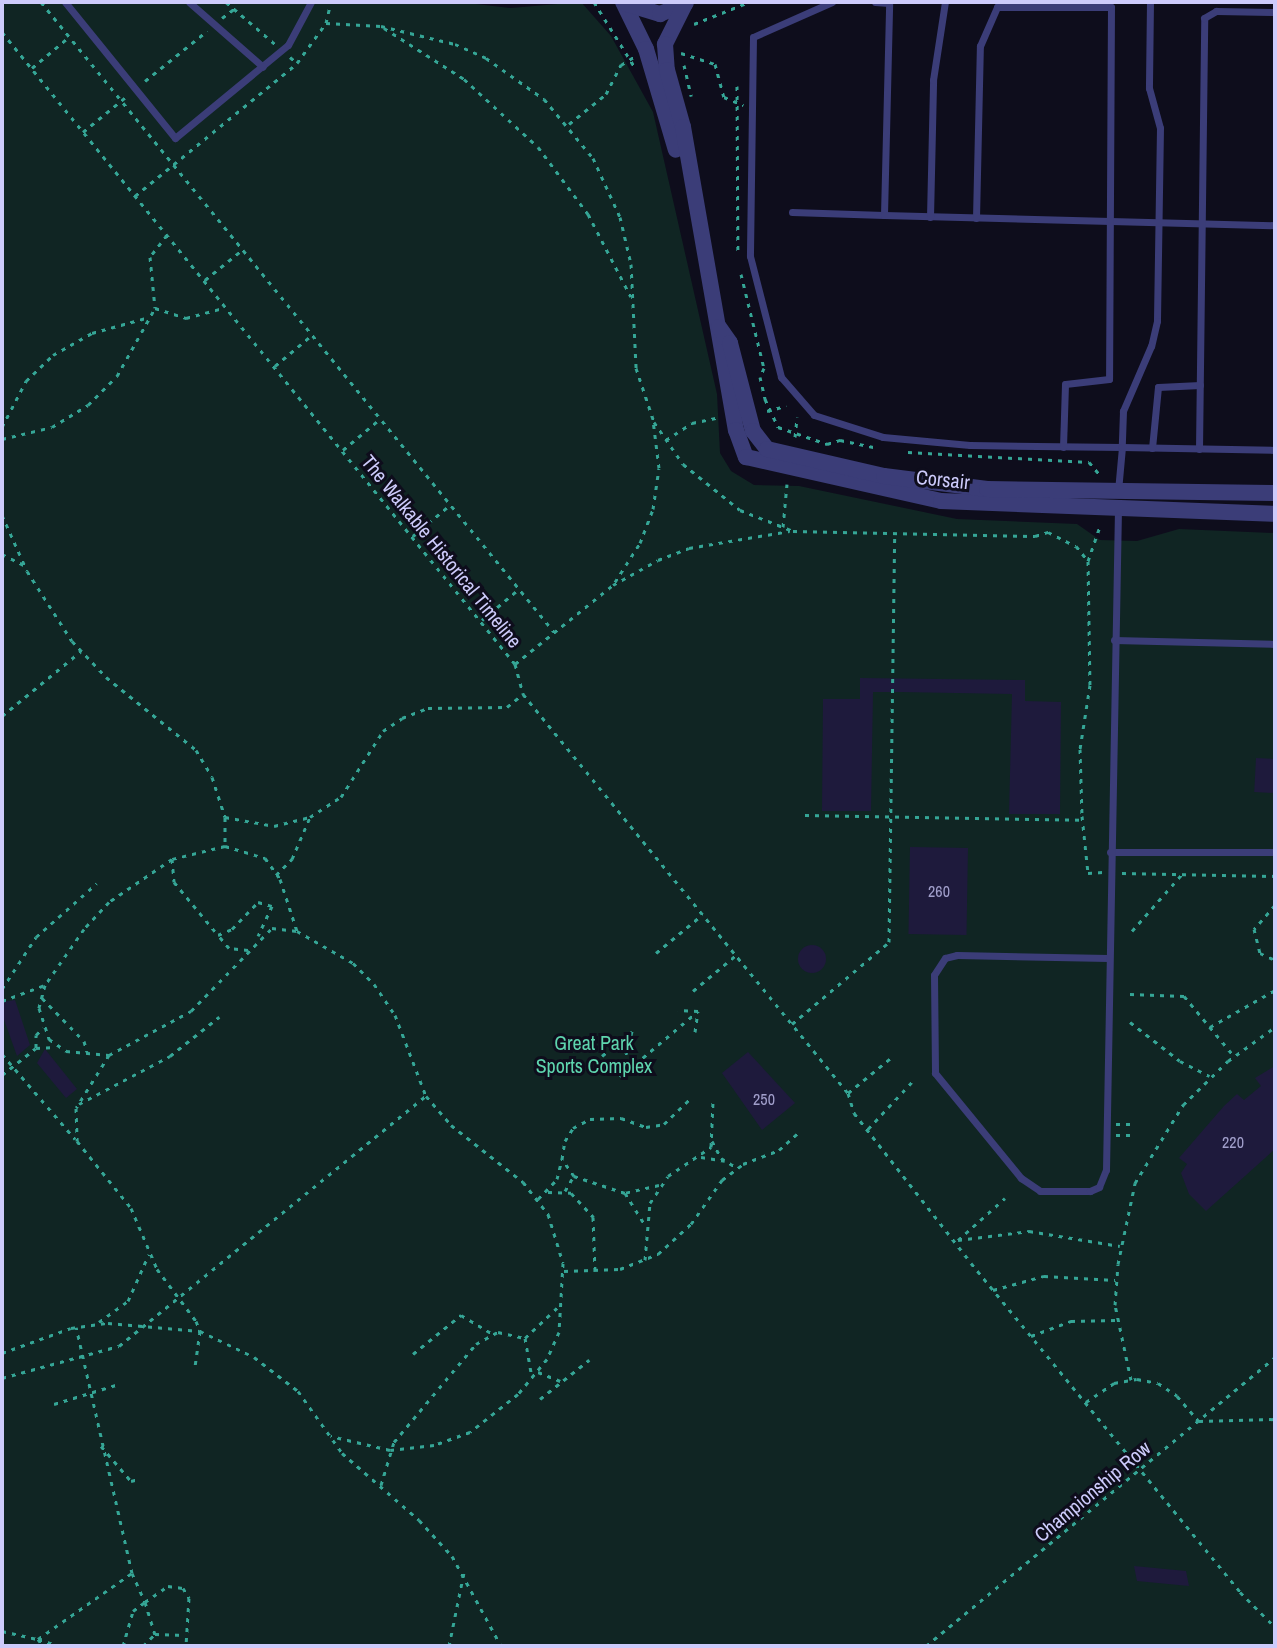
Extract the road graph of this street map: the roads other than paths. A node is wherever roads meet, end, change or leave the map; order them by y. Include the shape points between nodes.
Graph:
1 (65, 2) edge
2 (189, 2) edge
3 (311, 2) edge
4 (832, 2) edge
5 (875, 2) edge
6 (945, 2) edge
7 (1150, 2) edge
8 (624, 3) edge
9 (686, 3) edge
10 (1275, 12) edge
11 (263, 67) junction
12 (691, 195) junction
13 (792, 212) dead end
14 (884, 215) junction
15 (930, 217) junction
16 (976, 218) junction
17 (1111, 223) junction
18 (1158, 224) junction
19 (1202, 225) junction
20 (1275, 225) edge
21 (719, 327) junction
22 (1200, 385) junction
23 (1063, 447) junction
24 (1122, 447) junction
25 (1152, 448) junction
26 (1199, 449) junction
27 (1275, 450) edge
28 (1118, 492) junction
29 (1275, 493) edge
30 (1118, 510) junction
31 (1275, 514) edge
32 (1114, 640) junction
33 (1275, 644) edge
34 (1110, 852) junction
35 (1275, 852) edge
36 (1108, 958) junction

1 - 11 lane via 175,138
2 - 11 lane
3 - 11 lane via 282,50
4 - 23 lane via 753,37 750,256 789,388 814,415 883,437
5 - 14 lane via 889,3
6 - 15 lane via 933,80
7 - 18 lane via 1149,88 1160,128
8 - 9 street via 660,14
8 - 12 street, Corsair via 648,52
9 - 12 street, Corsair via 665,44
10 - 19 lane via 1216,11 1204,18
12 - 21 street, Corsair
13 - 14 lane
14 - 15 lane
15 - 16 lane
16 - 17 lane
16 - 17 lane via 980,46 997,7 1105,4 1114,13
17 - 18 lane
17 - 23 lane via 1109,379 1065,384
18 - 19 lane
18 - 24 lane via 1157,321 1123,411
19 - 20 lane
19 - 22 lane
21 - 28 street, Corsair via 730,343 753,431 767,449 935,483
21 - 30 street, Corsair via 740,444 746,457 760,464 941,501
22 - 25 lane via 1158,387
22 - 26 lane
23 - 24 lane
24 - 25 lane
24 - 28 lane
25 - 26 lane
26 - 27 lane
28 - 29 street, Corsair
28 - 30 lane
30 - 31 street, Corsair
30 - 32 lane
32 - 33 lane
32 - 34 lane
34 - 35 lane
34 - 36 lane
36 - 36 lane via 1105,1179 1090,1191 1040,1191 1021,1178 935,1073 934,975 945,958 957,955

